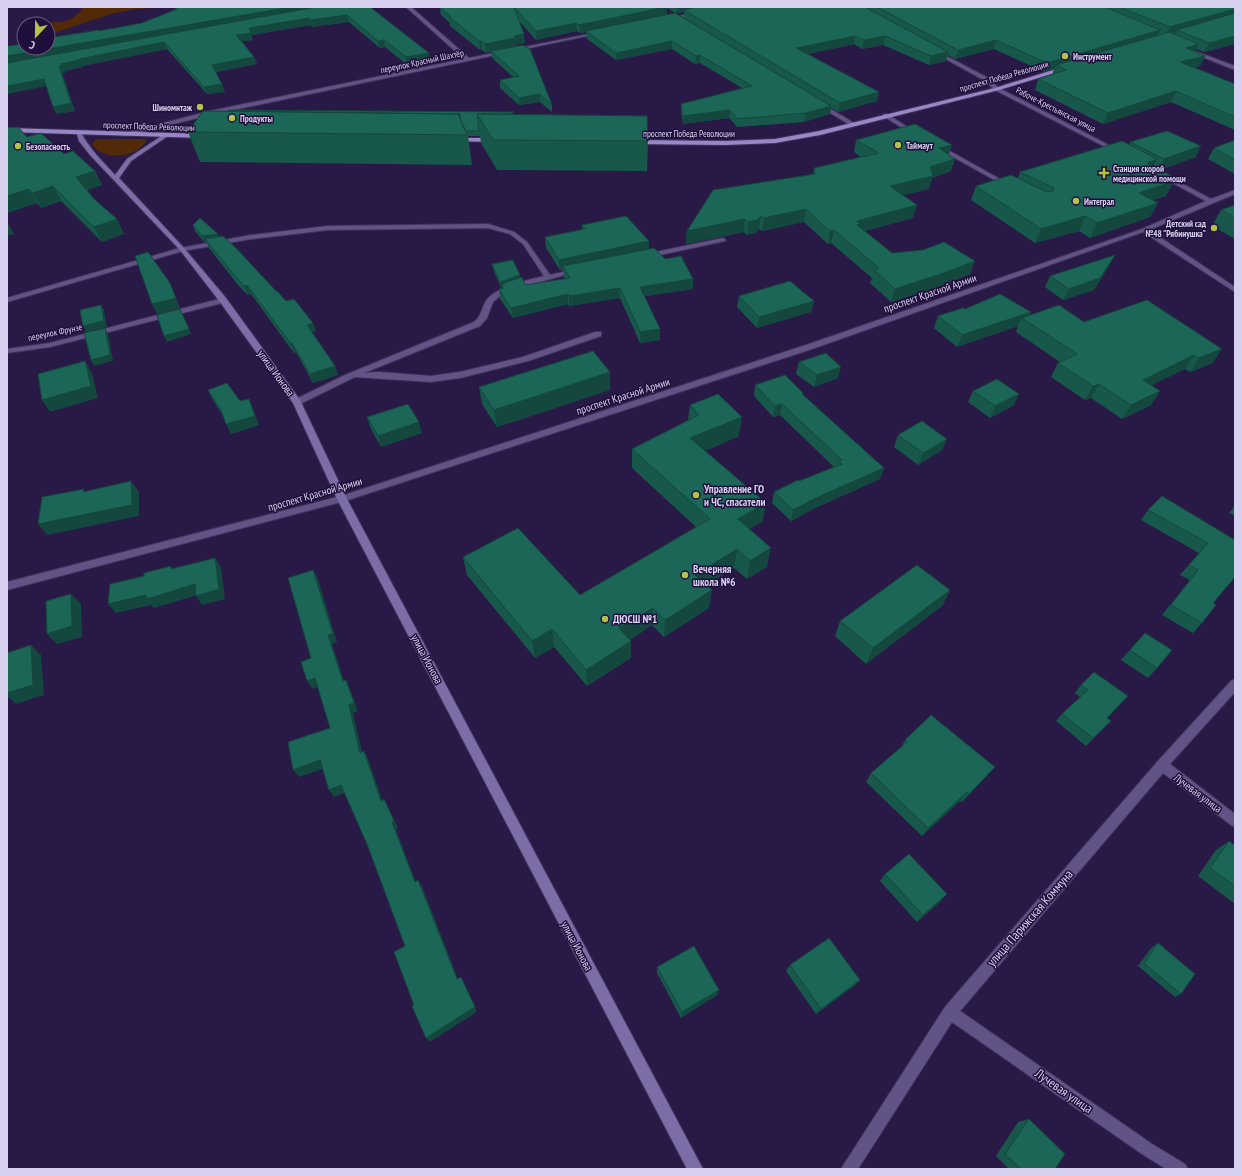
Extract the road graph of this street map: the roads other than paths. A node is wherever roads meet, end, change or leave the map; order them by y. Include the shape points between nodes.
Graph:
1 (408, 7) edge
2 (724, 7) edge
3 (671, 14) edge
4 (676, 17) junction
5 (661, 20) edge
6 (683, 21) edge
7 (607, 31) edge
8 (929, 48) edge
9 (1188, 49) edge
10 (468, 60) junction
11 (1072, 66) edge
12 (1235, 68) edge
13 (997, 89) junction
14 (816, 102) edge
15 (885, 116) junction
16 (852, 124) junction
17 (7, 130) edge
18 (78, 132) junction
19 (124, 134) junction
20 (918, 135) edge
21 (165, 136) junction
22 (212, 136) edge
23 (448, 140) edge
24 (503, 140) edge
25 (630, 142) edge
26 (931, 142) edge
27 (1122, 154) edge
28 (1149, 168) edge
29 (115, 179) junction
30 (1010, 187) edge
31 (1235, 192) edge
32 (1211, 200) junction
33 (1144, 230) junction
34 (723, 240) dead end
35 (182, 249) junction
36 (639, 258) edge
37 (586, 269) edge
38 (548, 277) junction
39 (1235, 290) edge
40 (7, 300) edge
41 (223, 300) junction
42 (598, 334) dead end
43 (7, 352) edge
44 (348, 377) junction
45 (297, 402) junction
46 (342, 499) junction
47 (7, 586) edge
48 (1235, 684) edge
49 (1162, 765) junction
50 (1235, 821) edge
51 (950, 1012) junction
52 (695, 1169) edge
53 (849, 1169) edge
54 (1180, 1169) edge

1 - 10 street
2 - 4 street
3 - 4 street
4 - 5 street
4 - 6 street
7 - 10 street, переулок Красный Шахтёр
8 - 13 street, Рабоче-Крестьянская улица via 984,78
9 - 12 street
10 - 19 street, переулок Красный Шахтёр via 210,113
11 - 13 main road, проспект Победа Революции
13 - 15 main road, проспект Победа Революции
13 - 27 street, Рабоче-Крестьянская улица
14 - 16 street
15 - 16 main road, проспект Победа Революции
15 - 20 street
16 - 25 main road, проспект Победа Революции via 775,140 726,143
17 - 18 main road, проспект Победа Революции
18 - 19 main road, проспект Победа Революции
18 - 29 main road, улица Ионова via 89,150
19 - 21 main road, проспект Победа Революции
21 - 22 main road, проспект Победа Революции
21 - 29 main road via 129,160
23 - 24 main road
26 - 30 street
28 - 32 street
29 - 35 main road, улица Ионова
31 - 32 street, проспект Красной Армии
32 - 33 street, проспект Красной Армии
33 - 39 street
33 - 46 street, проспект Красной Армии via 809,347
34 - 36 street
35 - 38 street via 328,228 488,226 512,233 525,242
35 - 40 street
35 - 41 main road, улица Ионова
37 - 38 street
38 - 44 street via 500,293 491,299 486,316 477,324
41 - 43 street, переулок Фрунзе via 50,345
41 - 45 main road, улица Ионова
42 - 44 street via 525,359 460,375 431,379 379,375
44 - 45 street
45 - 46 main road, улица Ионова
46 - 47 street, проспект Красной Армии
46 - 52 main road, улица Ионова
48 - 49 street, улица Парижская Коммуна
49 - 50 street, Лучевая улица
49 - 51 street, улица Парижская Коммуна
51 - 53 street, улица Парижская Коммуна
51 - 54 street, Лучевая улица via 1147,1149

